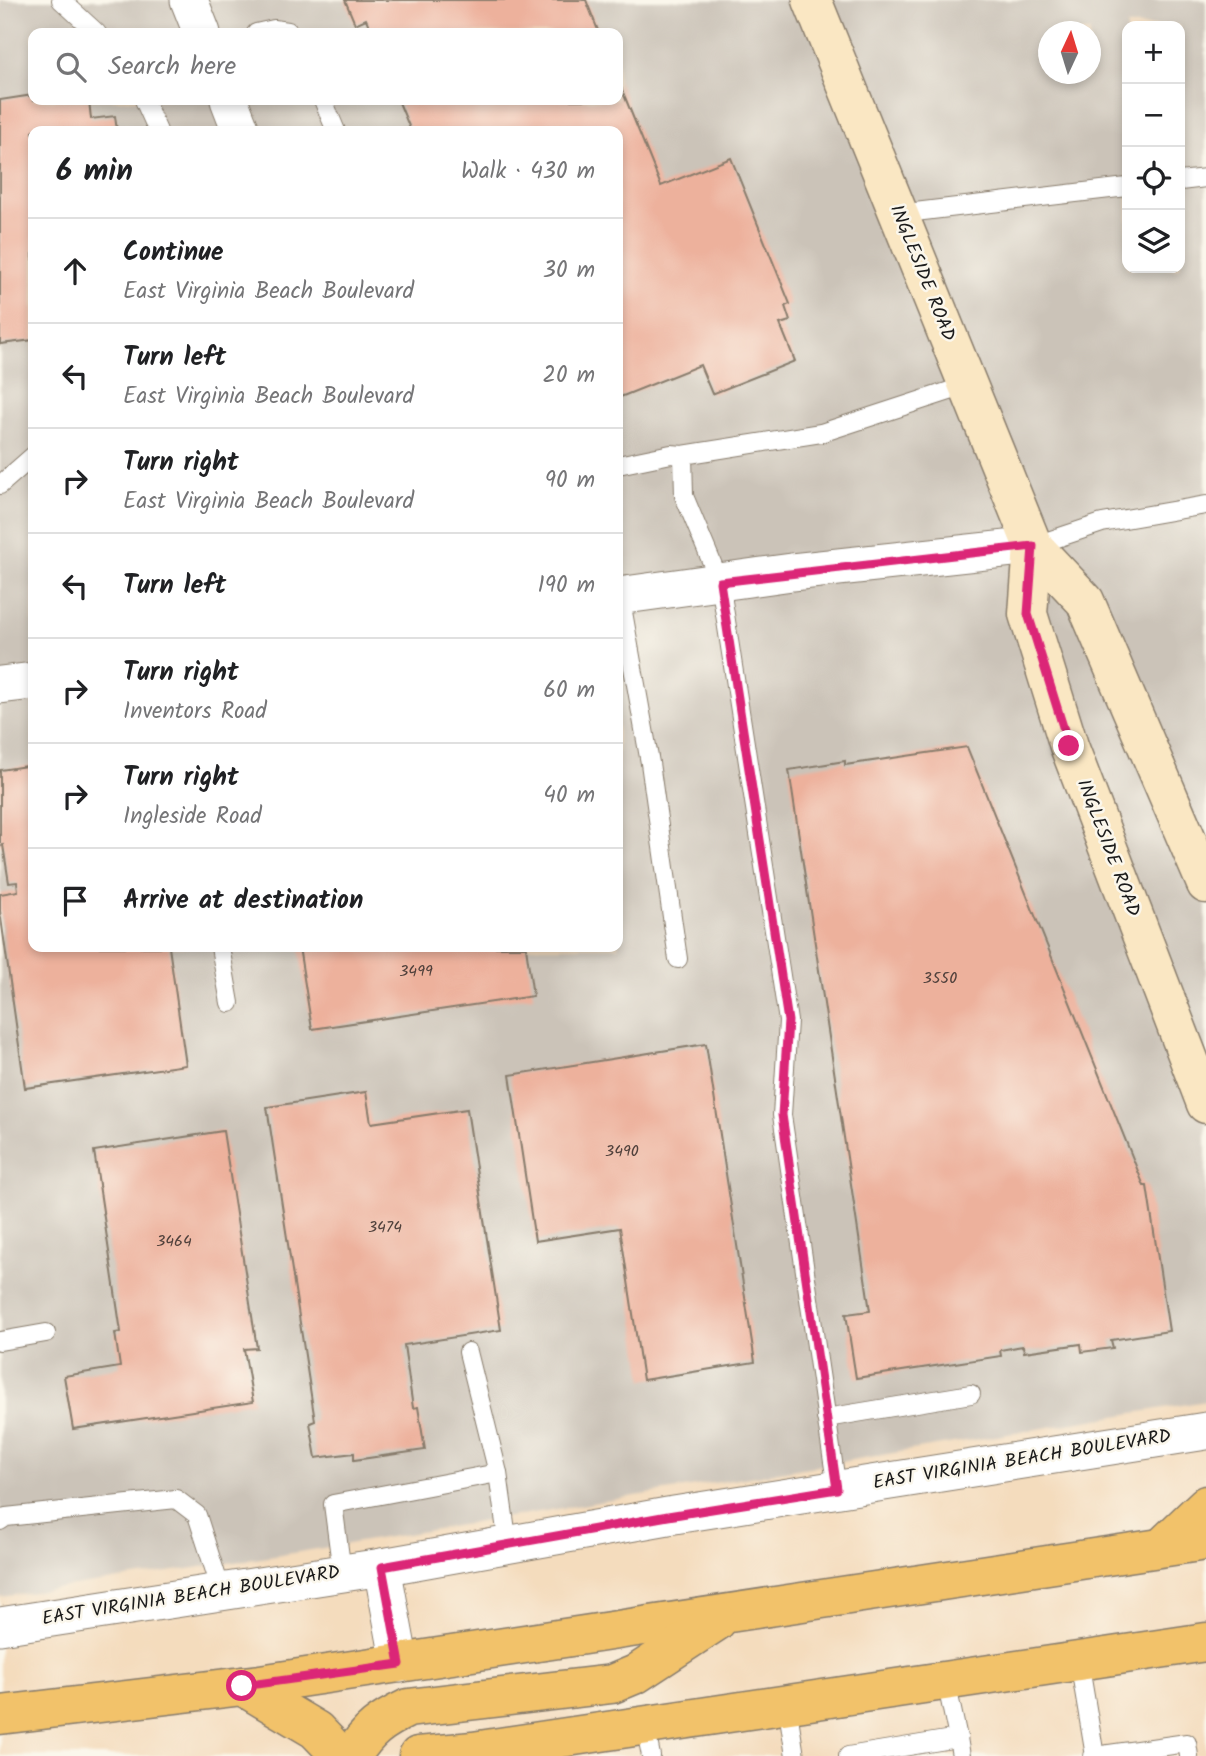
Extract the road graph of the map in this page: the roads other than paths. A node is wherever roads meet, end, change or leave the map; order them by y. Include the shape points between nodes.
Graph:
1 (61, 0) edge
2 (189, 0) edge
3 (812, 0) edge
4 (92, 28) edge
5 (200, 28) edge
6 (146, 105) edge
7 (231, 105) edge
8 (325, 105) edge
9 (156, 126) edge
10 (239, 126) edge
11 (334, 126) edge
12 (1206, 178) edge
13 (1185, 180) edge
14 (1122, 188) edge
15 (898, 214) junction
16 (968, 385) junction
17 (683, 454) junction
18 (28, 460) edge
19 (623, 464) edge
20 (0, 485) edge
21 (1206, 505) edge
22 (1033, 546) junction
23 (720, 582) junction
24 (623, 595) edge
25 (623, 618) edge
26 (28, 682) edge
27 (0, 685) edge
28 (1206, 884) edge
29 (221, 952) edge
30 (678, 959) dead end
31 (230, 1003) dead end
32 (1206, 1104) edge
33 (46, 1333) dead end
34 (0, 1341) edge
35 (468, 1352) dead end
36 (971, 1394) dead end
37 (827, 1418) junction
38 (1206, 1431) edge
39 (498, 1473) junction
40 (837, 1489) junction
41 (1206, 1505) edge
42 (0, 1521) edge
43 (1206, 1541) edge
44 (508, 1545) junction
45 (1162, 1547) junction
46 (382, 1567) junction
47 (342, 1572) junction
48 (220, 1590) junction
49 (727, 1614) junction
50 (1, 1621) edge
51 (1206, 1642) edge
52 (1079, 1661) junction
53 (400, 1664) junction
54 (946, 1681) junction
55 (242, 1686) junction
56 (788, 1704) junction
57 (0, 1715) edge
58 (648, 1741) edge
59 (569, 1746) edge
60 (960, 1747) edge
61 (341, 1756) edge
62 (352, 1756) edge
63 (418, 1756) edge
64 (795, 1756) edge
65 (848, 1756) edge
66 (1094, 1756) edge
67 (1189, 1756) edge

1 - 4 lane
2 - 5 street
3 - 15 street, INGLESIDE ROAD
6 - 9 lane
7 - 10 street
8 - 11 lane
12 - 13 lane
14 - 15 lane
15 - 16 street, INGLESIDE ROAD
16 - 17 lane via 821,433
16 - 22 street, INGLESIDE ROAD
17 - 19 lane
17 - 23 lane via 684,496
18 - 20 lane
21 - 22 lane via 1102,523
22 - 23 street
22 - 28 street, INGLESIDE ROAD via 1085,601
22 - 32 street, INGLESIDE ROAD via 1028,614 1069,746
23 - 24 street
23 - 37 lane via 788,1021 782,1115
25 - 30 lane via 650,763
26 - 27 street
29 - 31 lane
33 - 34 lane
35 - 39 lane
36 - 37 lane
37 - 40 lane
38 - 40 street, EAST VIRGINIA BEACH BOULEVARD
39 - 44 lane
39 - 47 lane via 333,1504
40 - 44 street, EAST VIRGINIA BEACH BOULEVARD
41 - 45 main road
42 - 48 lane via 176,1499 197,1515
43 - 45 main road
44 - 46 street, EAST VIRGINIA BEACH BOULEVARD
45 - 49 main road
46 - 47 street, EAST VIRGINIA BEACH BOULEVARD
46 - 53 street
47 - 48 street, EAST VIRGINIA BEACH BOULEVARD
48 - 50 street, EAST VIRGINIA BEACH BOULEVARD
49 - 53 main road
49 - 62 main road via 636,1674 612,1684 408,1708 384,1719
51 - 52 main road
52 - 54 main road
52 - 66 lane
53 - 55 main road
54 - 56 main road
54 - 60 lane
55 - 57 main road
55 - 61 main road via 316,1730
56 - 58 main road
56 - 64 lane
58 - 59 main road
59 - 63 main road
60 - 65 lane
66 - 67 lane via 1187,1743

